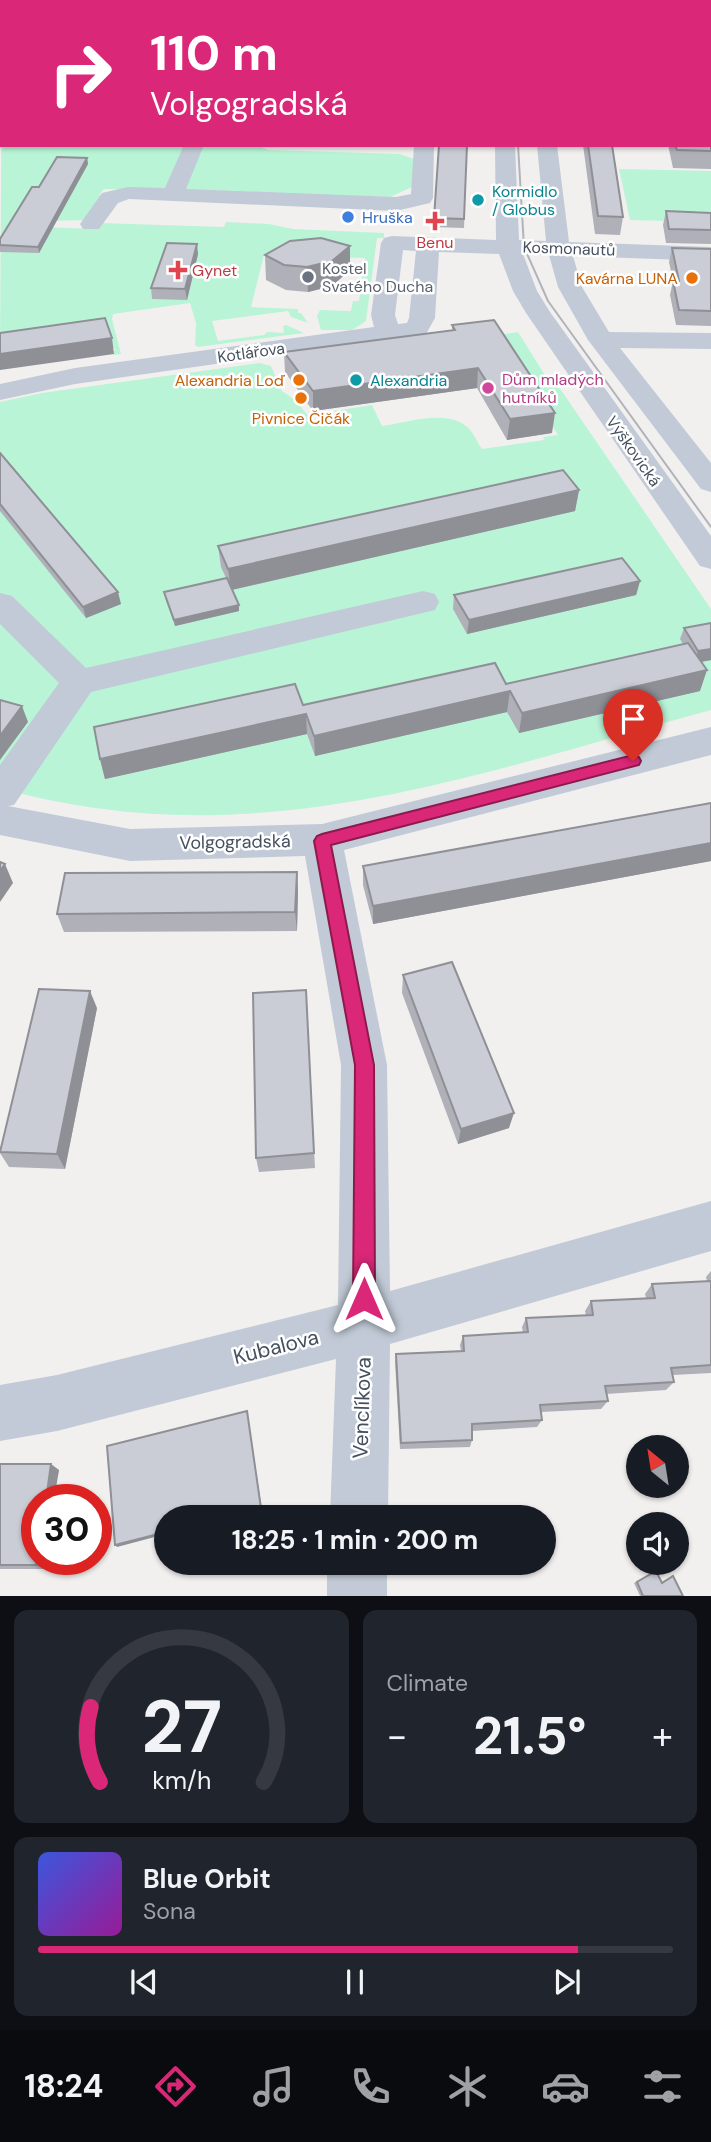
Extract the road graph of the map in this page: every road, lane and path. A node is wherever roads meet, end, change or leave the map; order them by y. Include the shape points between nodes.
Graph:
1 (193, 147) edge
2 (505, 147) edge
3 (547, 147) edge
4 (417, 150) edge
5 (173, 195) junction
6 (91, 224) dead end
7 (428, 244) junction
8 (508, 246) junction
9 (556, 247) junction
10 (711, 254) edge
11 (388, 333) junction
12 (601, 340) junction
13 (711, 341) edge
14 (0, 392) edge
15 (711, 483) edge
16 (711, 559) edge
17 (423, 603) dead end
18 (0, 604) edge
19 (79, 682) junction
20 (711, 741) edge
21 (0, 794) edge
22 (0, 820) edge
23 (322, 841) junction
24 (711, 1226) edge
25 (364, 1325) junction
26 (0, 1413) edge
27 (359, 1505) edge
28 (357, 1575) edge
29 (356, 1596) edge

1 - 5 street
2 - 8 street, Výškovická
3 - 9 street
4 - 5 street via 422,198 410,202
5 - 6 street via 113,196
7 - 8 street, Kosmonautů
7 - 11 street, Kotlářova via 417,329
7 - 11 street, Kosmonautů via 392,243 383,315
8 - 9 street, Kosmonautů
8 - 16 street, Výškovická via 538,313
9 - 10 street, Kosmonautů
9 - 12 street via 570,287
11 - 14 street, Kotlářova via 75,376
12 - 13 street
12 - 15 street
17 - 19 street
18 - 19 street
19 - 21 street
20 - 23 street, Volgogradská
22 - 23 street, Volgogradská via 130,845
23 - 25 street, Venclíkova via 364,1065
24 - 25 street, Kubalova
25 - 26 street, Kubalova via 57,1404
25 - 27 street, Venclíkova
28 - 29 street

